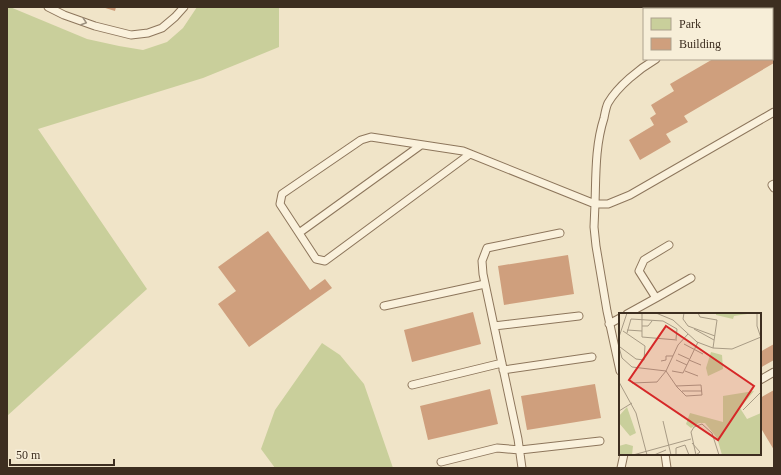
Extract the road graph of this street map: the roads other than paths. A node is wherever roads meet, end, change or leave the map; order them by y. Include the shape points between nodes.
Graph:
1 (48, 7) edge
2 (66, 7) edge
3 (184, 7) edge
4 (64, 15) junction
5 (654, 60) edge
6 (774, 112) edge
7 (420, 145) junction
8 (470, 154) junction
9 (774, 184) edge
10 (774, 188) edge
11 (595, 204) junction
12 (299, 233) junction
13 (560, 233) dead end
14 (669, 245) dead end
15 (691, 278) dead end
16 (485, 284) junction
17 (656, 298) junction
18 (384, 306) dead end
19 (629, 313) edge
20 (579, 316) dead end
21 (619, 319) edge
22 (609, 324) junction
23 (494, 326) junction
24 (592, 357) dead end
25 (503, 367) junction
26 (619, 367) edge
27 (774, 372) edge
28 (761, 379) edge
29 (412, 385) dead end
30 (600, 441) dead end
31 (520, 450) junction
32 (624, 455) edge
33 (665, 455) edge
34 (441, 462) dead end
35 (522, 468) edge
36 (621, 468) edge
37 (667, 468) edge

1 - 4 lane
2 - 4 lane
4 -> 3 lane via 131,35 162,28
5 - 11 lane via 643,66 622,86 608,104 598,147
6 - 11 lane via 630,195 608,204
7 - 8 lane
7 - 12 lane
7 - 12 lane via 371,137 361,140 282,194 280,204
8 - 11 lane
8 - 12 lane via 325,261 316,259
9 - 10 lane
11 - 22 lane via 596,246
13 - 16 lane via 487,248 482,261
14 - 17 lane via 644,260 639,271
15 - 17 lane
16 - 18 lane
16 - 23 lane
17 - 19 lane
20 - 23 lane
21 - 22 lane
22 - 26 lane
23 - 25 lane
24 - 25 lane
25 - 29 lane
25 - 31 lane
27 - 28 lane
30 - 31 lane
31 - 34 lane via 497,448
31 - 35 lane
32 - 36 lane
33 - 37 lane

